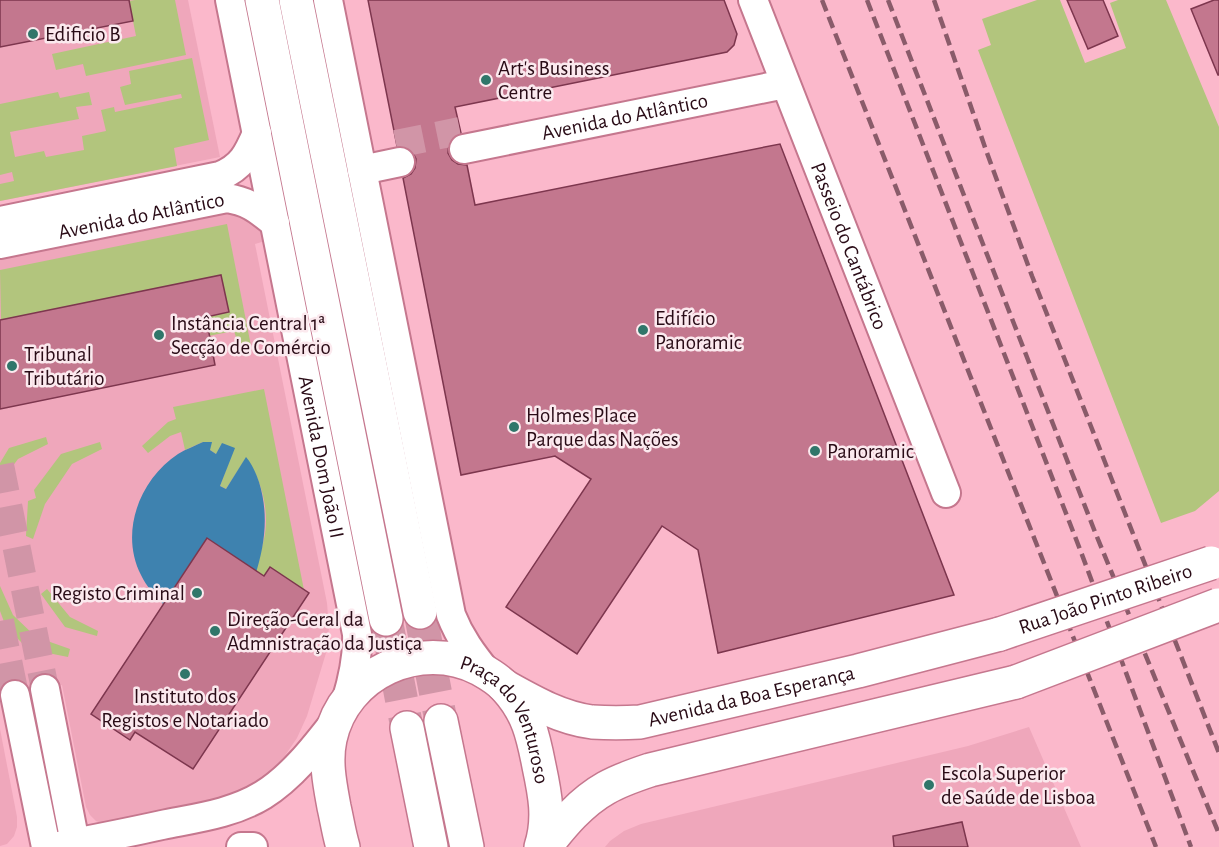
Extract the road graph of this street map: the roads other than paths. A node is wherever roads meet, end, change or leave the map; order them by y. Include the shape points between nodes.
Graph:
1 (230, 0) edge
2 (261, 0) edge
3 (296, 0) edge
4 (328, 0) edge
5 (753, 0) edge
6 (782, 75) junction
7 (257, 133) junction
8 (462, 140) tunnel mouth
9 (398, 153) tunnel mouth
10 (360, 161) junction
11 (0, 221) edge
12 (275, 224) junction
13 (0, 244) edge
14 (946, 493) dead end
15 (1216, 560) edge
16 (1219, 604) edge
17 (420, 612) tunnel mouth
18 (386, 619) tunnel mouth
19 (1000, 634) joint
20 (496, 680) junction
21 (45, 688) tunnel mouth
22 (15, 694) tunnel mouth
23 (341, 711) junction
24 (441, 721) tunnel mouth
25 (407, 728) tunnel mouth
26 (65, 845) edge
27 (46, 847) edge
28 (241, 847) edge
29 (253, 847) edge
30 (343, 847) edge
31 (431, 847) edge
32 (467, 847) edge
33 (543, 847) edge

1 - 7 street, Avenida Dom João II
2 - 18 main road, Avenida Dom João II
3 - 17 main road
4 - 10 street
5 - 6 street, Passeio do Cantábrico
6 - 8 street, Avenida do Atlântico
6 - 14 street, Passeio do Cantábrico
7 - 11 street, Avenida do Atlântico via 242,162 220,176
7 - 12 street, Avenida Dom João II
9 - 10 street
10 - 20 street via 451,615 462,640
12 - 13 street, Avenida do Atlântico via 252,205 227,198
12 - 23 street, Avenida Dom João II via 357,634 355,670
15 - 19 main road, Rua João Pinto Ribeiro, bridge
16 - 33 main road, Rua João Pinto Ribeiro, bridge via 1016,682 624,779 589,799
19 - 20 main road, Avenida da Boa Esperança via 640,722 571,717 536,704
20 - 23 main road, Praça do Venturoso via 470,664 451,659 411,659 374,675
20 - 33 main road, Praça do Venturoso via 517,701 533,738 546,797
21 - 26 street
22 - 27 street
23 - 26 street via 311,752 283,780 238,807
23 - 30 main road, Praça do Venturoso via 327,759
24 - 32 main road
25 - 31 main road
28 - 29 street

